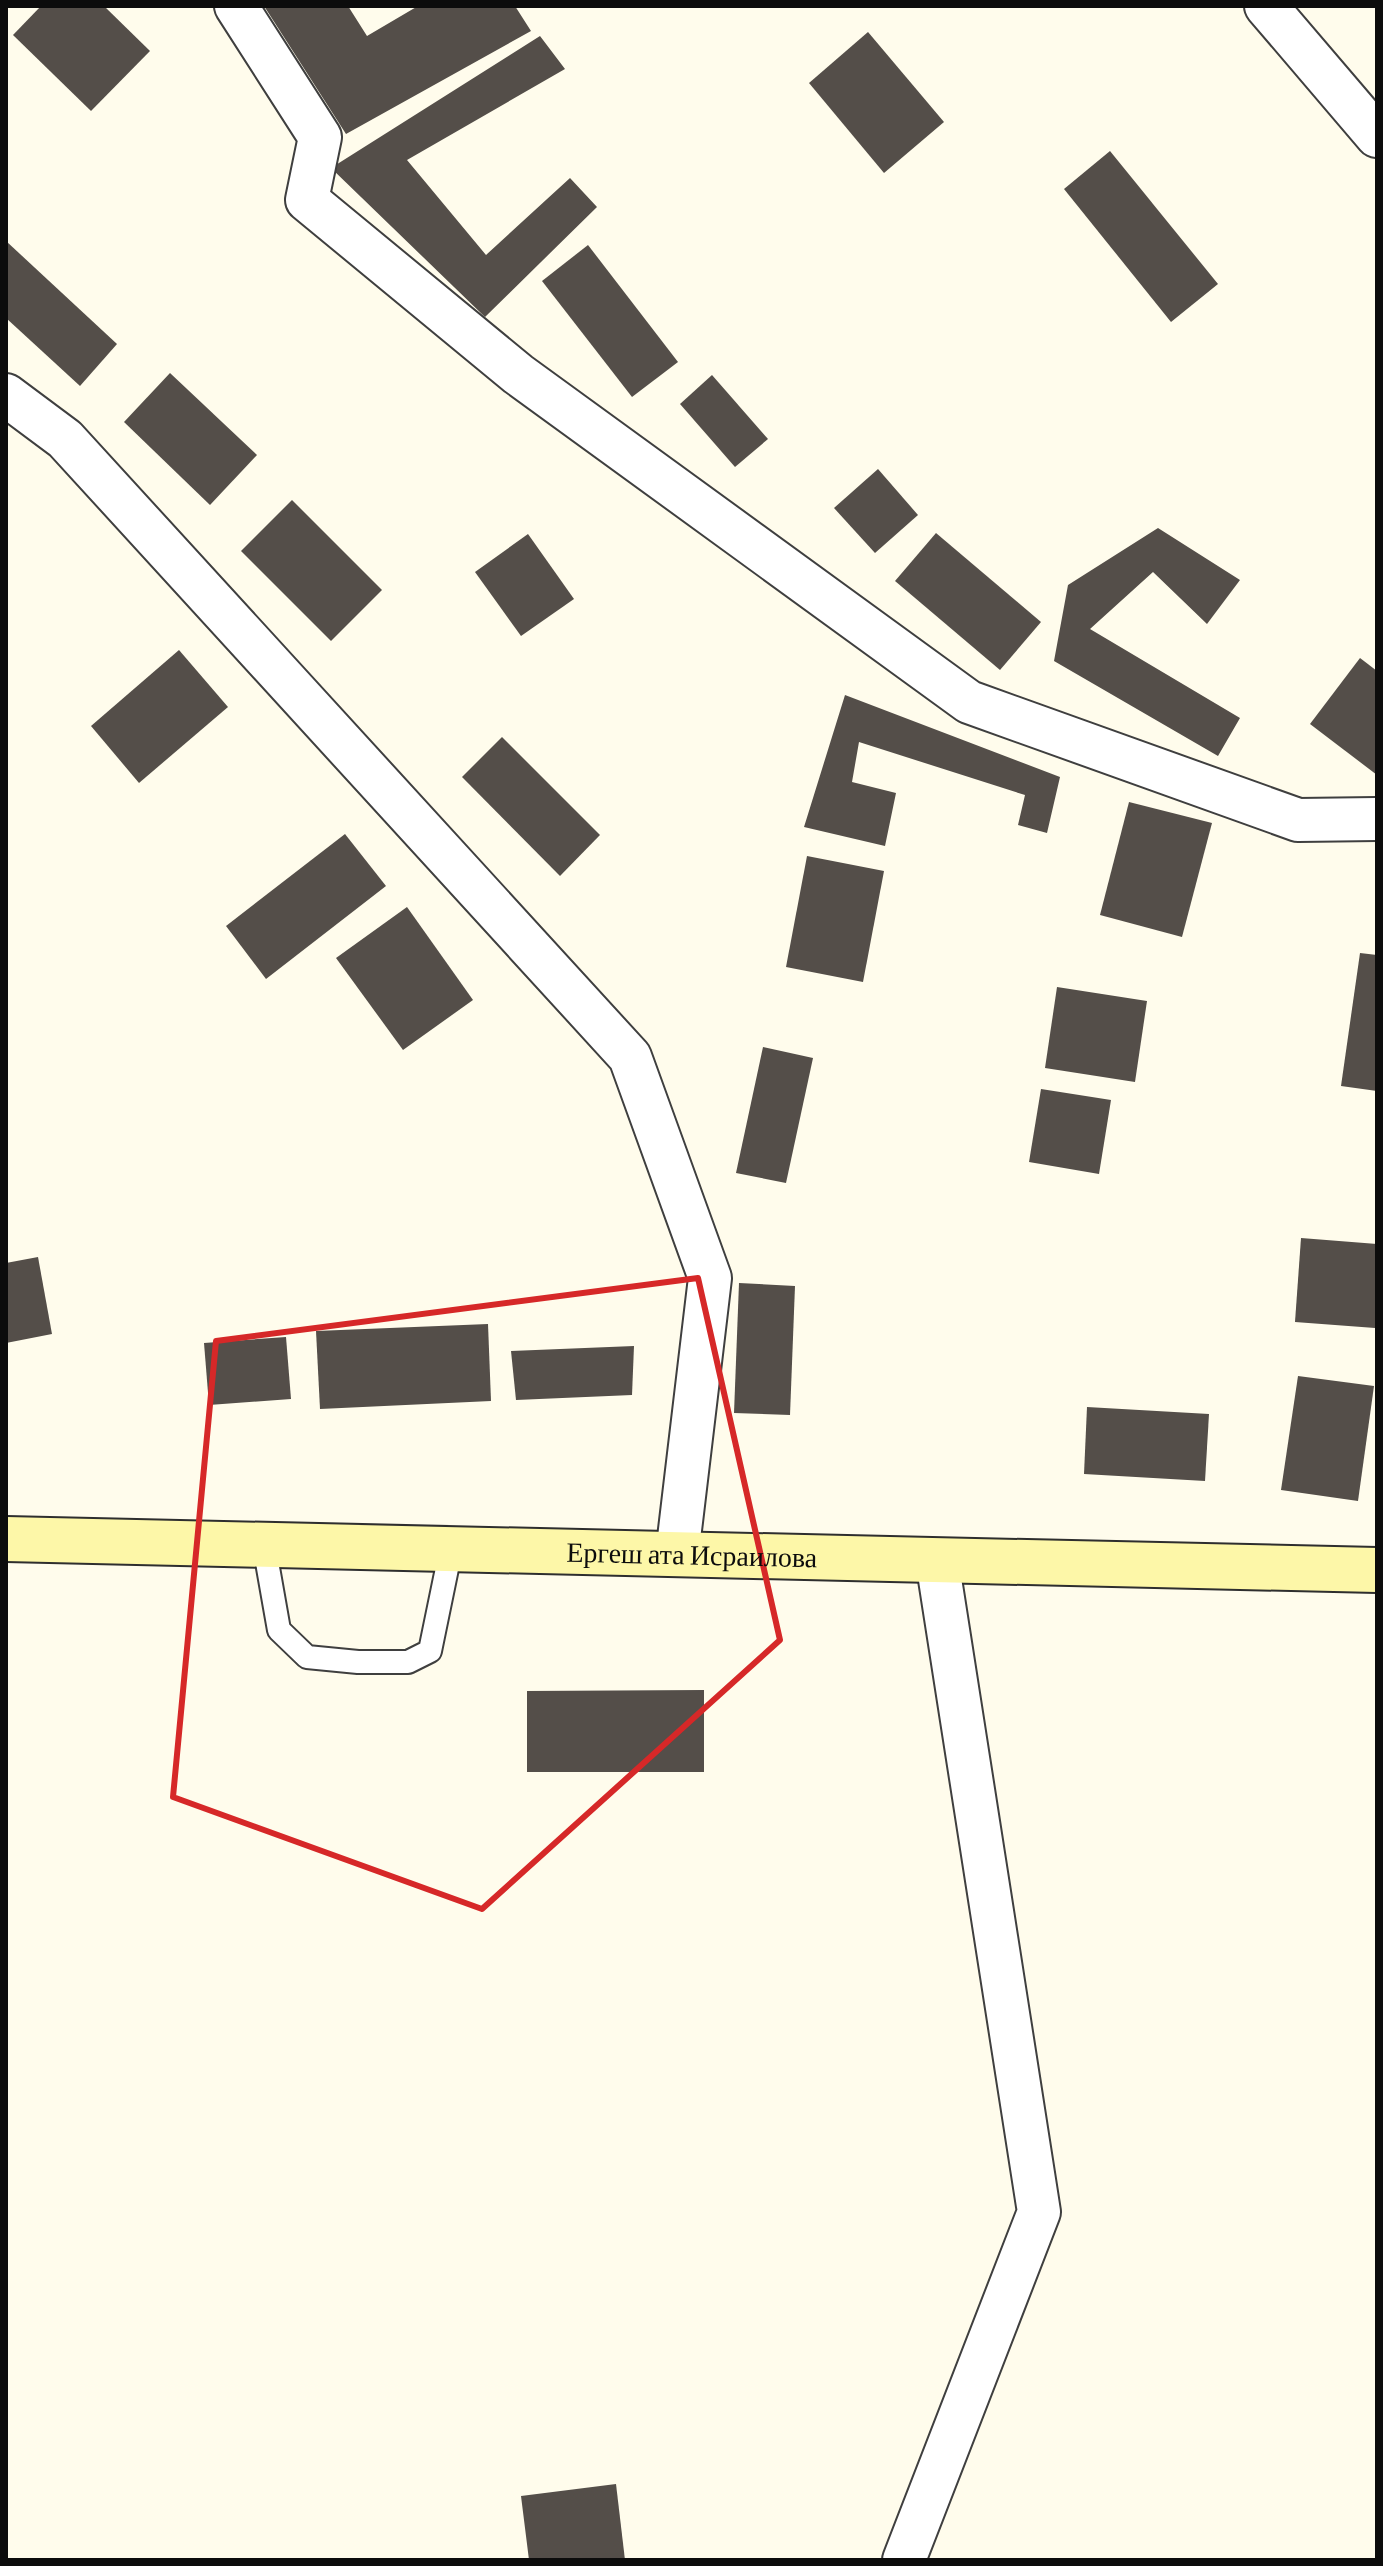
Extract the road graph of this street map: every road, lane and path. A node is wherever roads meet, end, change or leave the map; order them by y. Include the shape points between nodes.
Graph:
1 (236, 6) edge
2 (1266, 6) edge
3 (1377, 136) edge
4 (6, 395) edge
5 (1377, 819) edge
6 (6, 1539) edge
7 (264, 1545) junction
8 (451, 1549) junction
9 (677, 1555) junction
10 (937, 1560) junction
11 (1377, 1570) edge
12 (904, 2560) edge

1 - 5 street via 320,137 307,200 518,374 969,702 1298,820
2 - 3 street
4 - 9 street via 65,439 630,1057 710,1278
6 - 7 main road, Ергеш ата Исраилова
7 - 8 main road, Ергеш ата Исраилова
7 - 8 lane via 279,1630 307,1657 358,1662 408,1662 430,1651
8 - 9 main road, Ергеш ата Исраилова
9 - 10 main road, Ергеш ата Исраилова
10 - 11 main road, Ергеш ата Исраилова
10 - 12 street via 1039,2212

